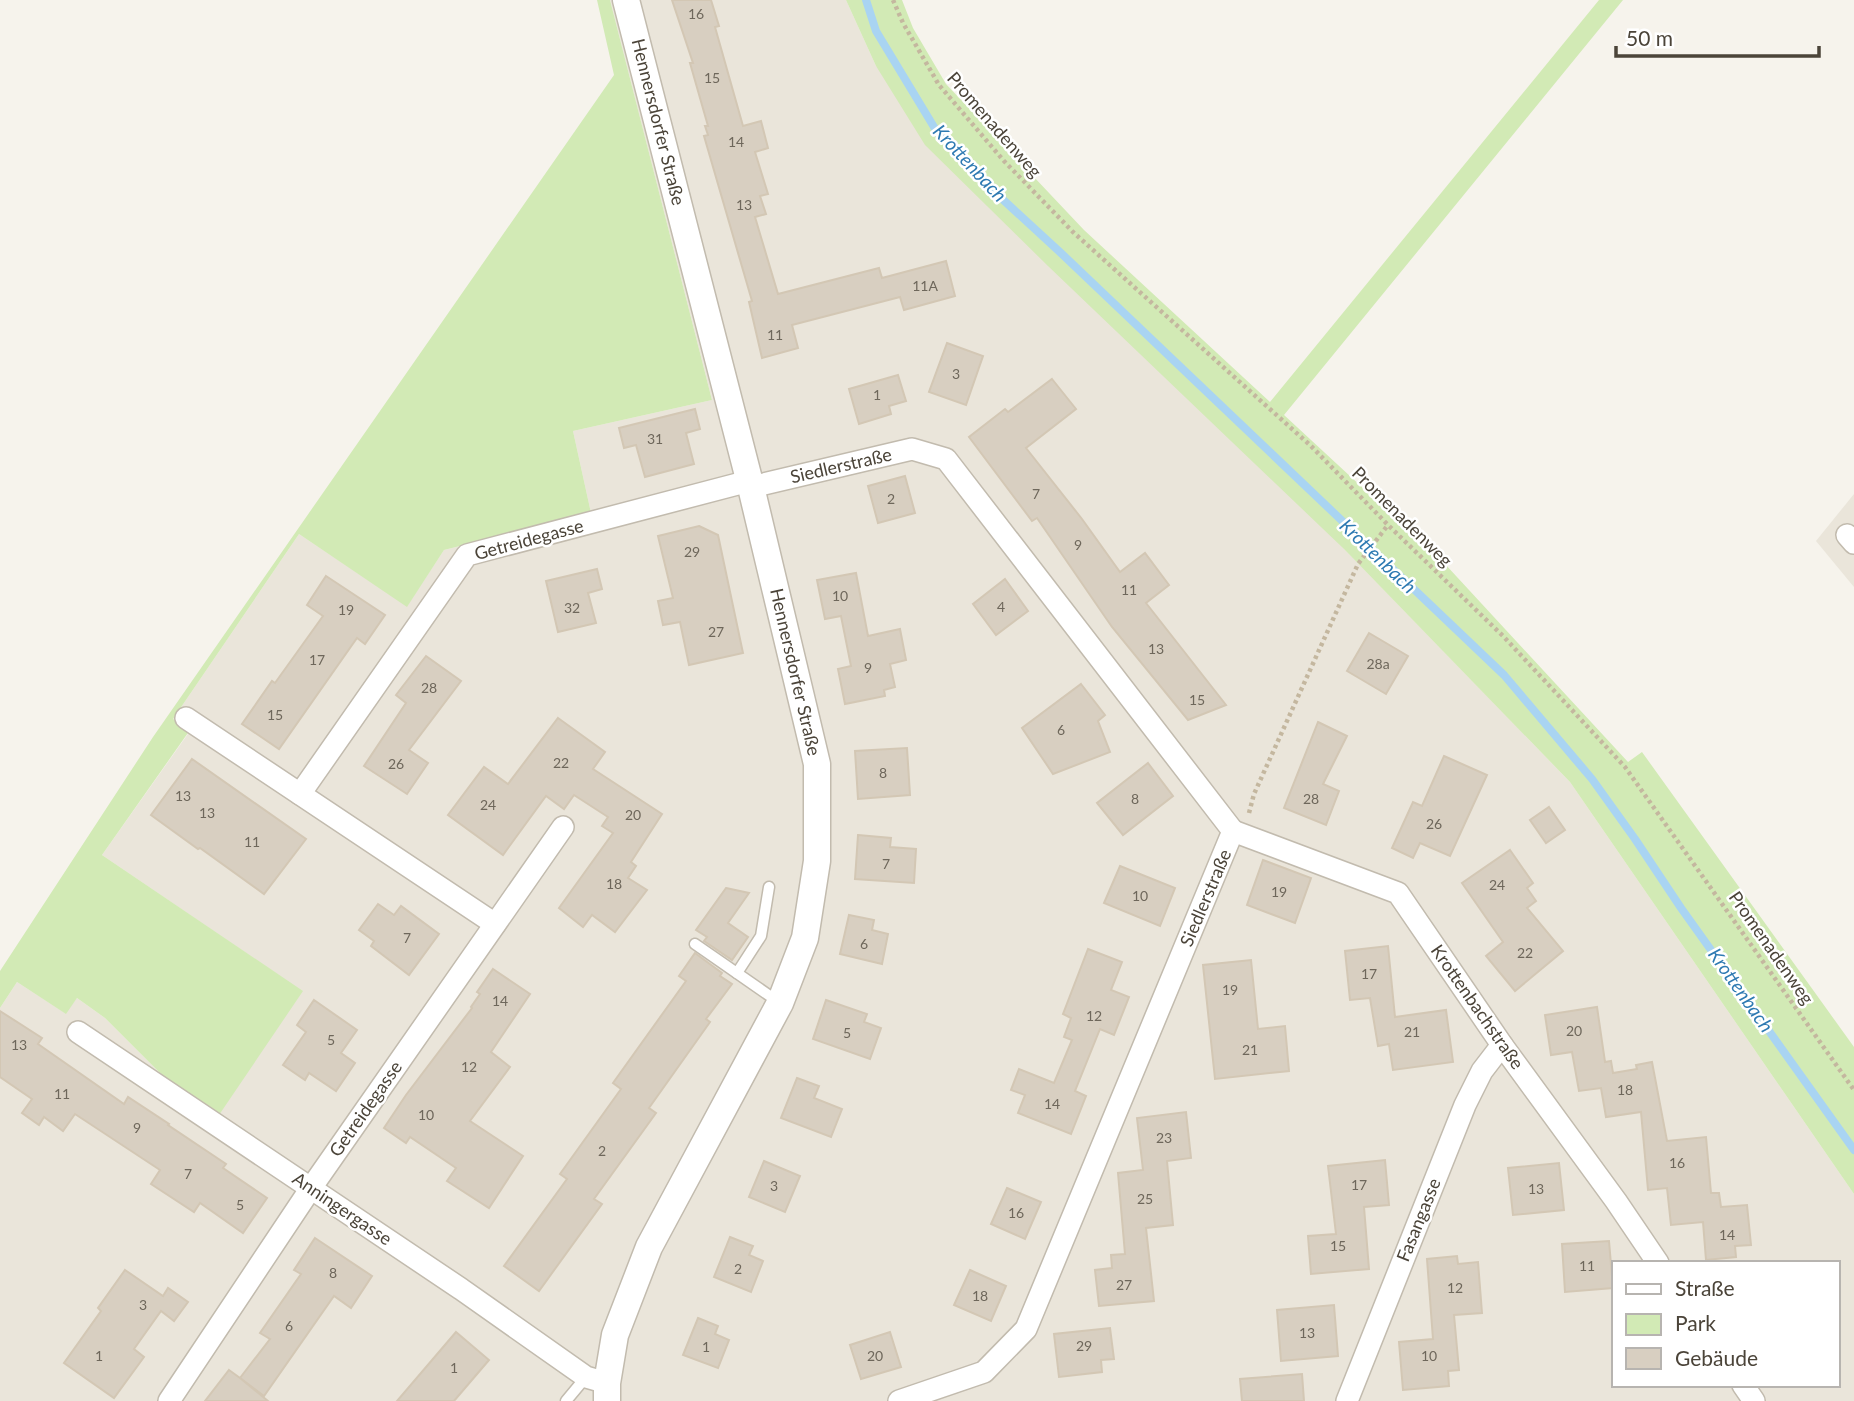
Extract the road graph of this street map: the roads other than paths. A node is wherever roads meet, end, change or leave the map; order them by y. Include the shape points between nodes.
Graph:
1 (626, 0) edge
2 (750, 484) junction
3 (186, 718) dead end
4 (300, 794) junction
5 (563, 827) dead end
6 (1233, 831) junction
7 (769, 887) dead end
8 (495, 924) junction
9 (695, 944) dead end
10 (737, 973) junction
11 (780, 1003) junction
12 (78, 1032) dead end
13 (1502, 1045) junction
14 (311, 1188) junction
15 (1657, 1261) edge
16 (600, 1387) edge
17 (169, 1401) edge
18 (566, 1401) edge
19 (902, 1401) edge
20 (1347, 1401) edge

1 - 2 street, Hennersdorfer Straße
2 - 4 street, Getreidegasse via 467,555
2 - 6 street, Siedlerstraße via 912,449 946,459
2 - 11 street, Hennersdorfer Straße via 817,764 817,861 805,938
3 - 4 street
4 - 8 street
5 - 8 street, Getreidegasse
6 - 13 street, Krottenbachstraße via 1398,893
6 - 19 street, Siedlerstraße via 1026,1329 984,1372
7 - 10 lane via 761,936
8 - 14 street, Getreidegasse
9 - 10 lane
10 - 11 lane
11 - 16 street, Hennersdorfer Straße via 649,1247
12 - 14 street, Anningergasse
13 - 15 street, Krottenbachstraße
13 - 20 street, Fasangasse via 1465,1105
14 - 16 street, Anningergasse
14 - 17 street, Getreidegasse
16 - 18 lane

